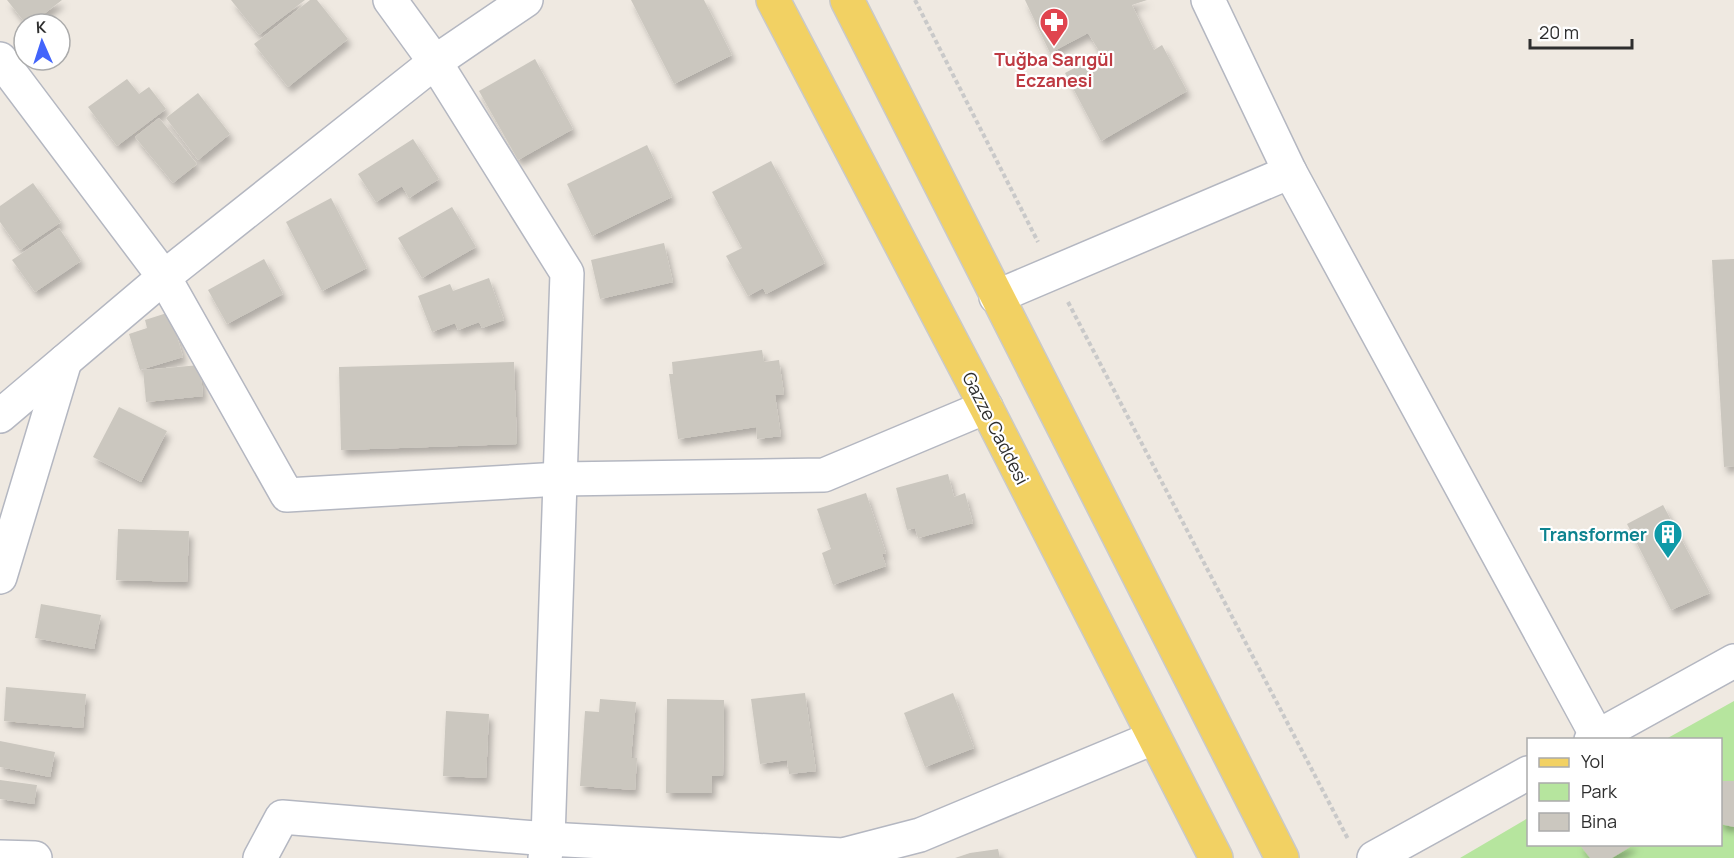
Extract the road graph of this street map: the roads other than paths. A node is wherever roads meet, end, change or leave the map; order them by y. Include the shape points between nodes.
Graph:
1 (390, 0) edge
2 (526, 0) edge
3 (774, 0) edge
4 (847, 0) edge
5 (1208, 0) edge
6 (0, 59) edge
7 (435, 62) junction
8 (1290, 172) junction
9 (164, 277) junction
10 (996, 297) junction
11 (65, 361) junction
12 (986, 407) junction
13 (0, 416) edge
14 (560, 479) junction
15 (0, 577) edge
16 (1734, 661) edge
17 (1153, 738) junction
18 (1594, 738) edge
19 (1527, 773) edge
20 (546, 849) edge
21 (1363, 853) edge
22 (0, 857) edge
23 (35, 858) edge
24 (260, 858) edge
25 (1216, 858) edge
26 (1282, 858) edge

1 - 7 street
2 - 7 street
3 - 12 main road, Gazze Caddesi
4 - 10 main road
5 - 8 street
6 - 9 street
7 - 9 street
7 - 14 street via 567,273
8 - 10 street
8 - 18 street
9 - 11 street
9 - 14 street via 287,495
10 - 26 main road
11 - 13 street
11 - 15 street
12 - 14 street via 824,475
12 - 17 main road, Gazze Caddesi
14 - 20 street
16 - 18 street
17 - 20 street via 920,835 843,855
17 - 25 main road, Gazze Caddesi
19 - 21 street
20 - 24 street via 282,817
22 - 23 street

